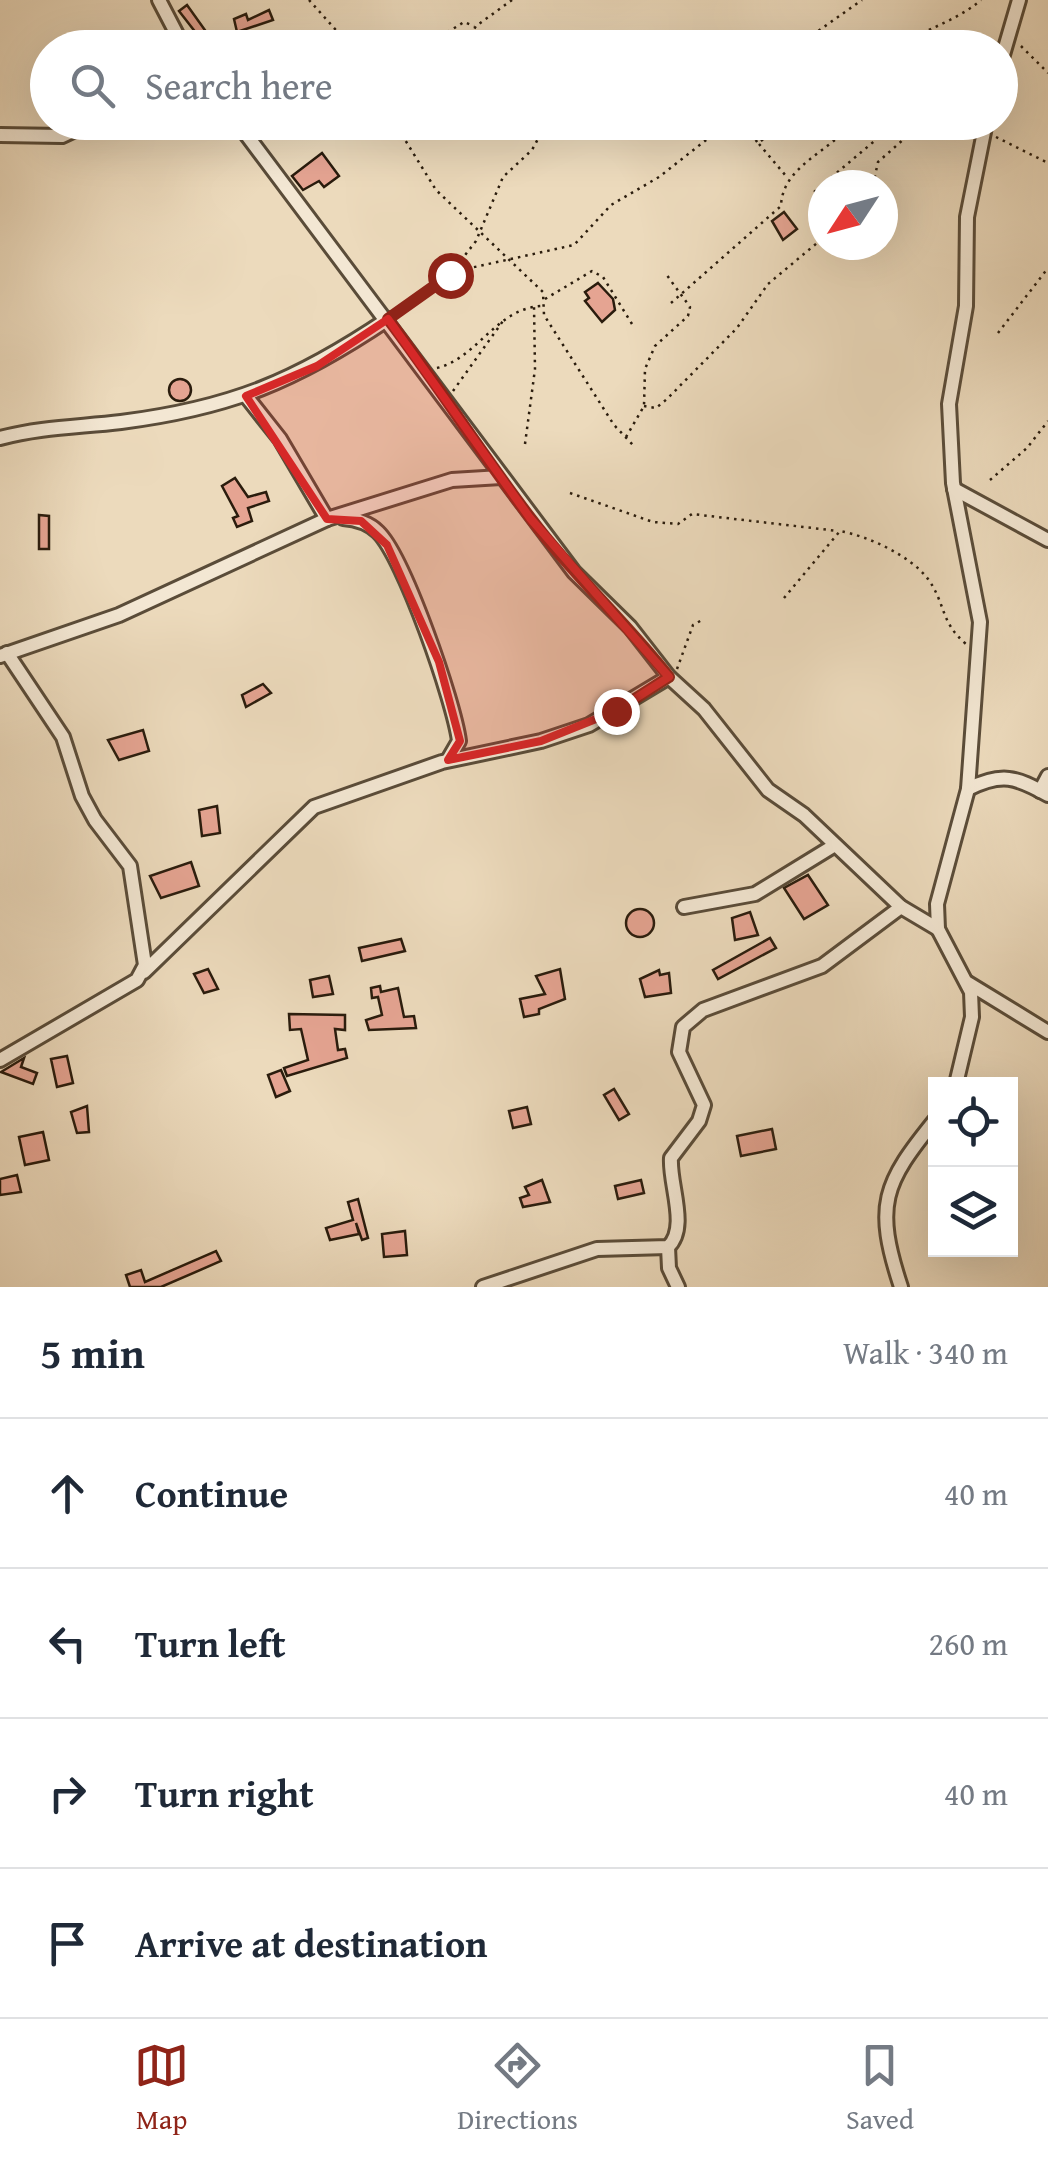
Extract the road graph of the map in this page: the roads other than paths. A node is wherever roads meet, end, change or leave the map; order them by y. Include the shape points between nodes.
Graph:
1 (159, 0) edge
2 (1018, 0) edge
3 (175, 30) edge
4 (1010, 30) edge
5 (0, 135) edge
6 (30, 135) edge
7 (251, 140) edge
8 (982, 140) edge
9 (388, 319) junction
10 (246, 396) junction
11 (0, 438) edge
12 (500, 476) junction
13 (954, 490) junction
14 (332, 518) junction
15 (1048, 540) edge
16 (4, 654) edge
17 (669, 677) junction
18 (448, 760) junction
19 (1048, 776) edge
20 (968, 789) junction
21 (1044, 793) edge
22 (835, 845) junction
23 (937, 904) junction
24 (684, 907) dead end
25 (901, 907) junction
26 (919, 920) junction
27 (938, 928) junction
28 (144, 972) junction
29 (968, 983) junction
30 (1048, 1032) edge
31 (0, 1060) edge
32 (958, 1077) edge
33 (928, 1129) edge
34 (668, 1247) junction
35 (483, 1287) edge
36 (678, 1287) edge
37 (901, 1287) edge

1 - 3 street
2 - 4 street
5 - 6 street
7 - 9 street
8 - 13 street via 949,404
9 - 10 street via 317,366
9 - 12 street
10 - 11 street
10 - 14 street
12 - 14 street via 452,480
12 - 17 street via 553,547
13 - 15 street
13 - 20 street via 980,622
14 - 16 street via 120,615
14 - 18 street via 370,525 393,555 449,696 460,741
16 - 28 street via 64,736 94,820 137,864
17 - 18 street via 589,724
17 - 22 street via 704,709 768,790
18 - 28 street via 306,812
19 - 21 street
20 - 21 street via 1014,777
20 - 23 street
22 - 24 street via 755,894
22 - 25 street
23 - 26 street via 934,917
23 - 27 street
25 - 26 street
25 - 34 street via 822,966 703,1010 683,1028 679,1052 704,1105 671,1158 677,1236
26 - 27 street
27 - 29 street
28 - 31 street
29 - 30 street
29 - 32 street via 972,1017
33 - 37 street via 899,1164 888,1190 888,1231
34 - 35 street via 597,1249
34 - 36 street

